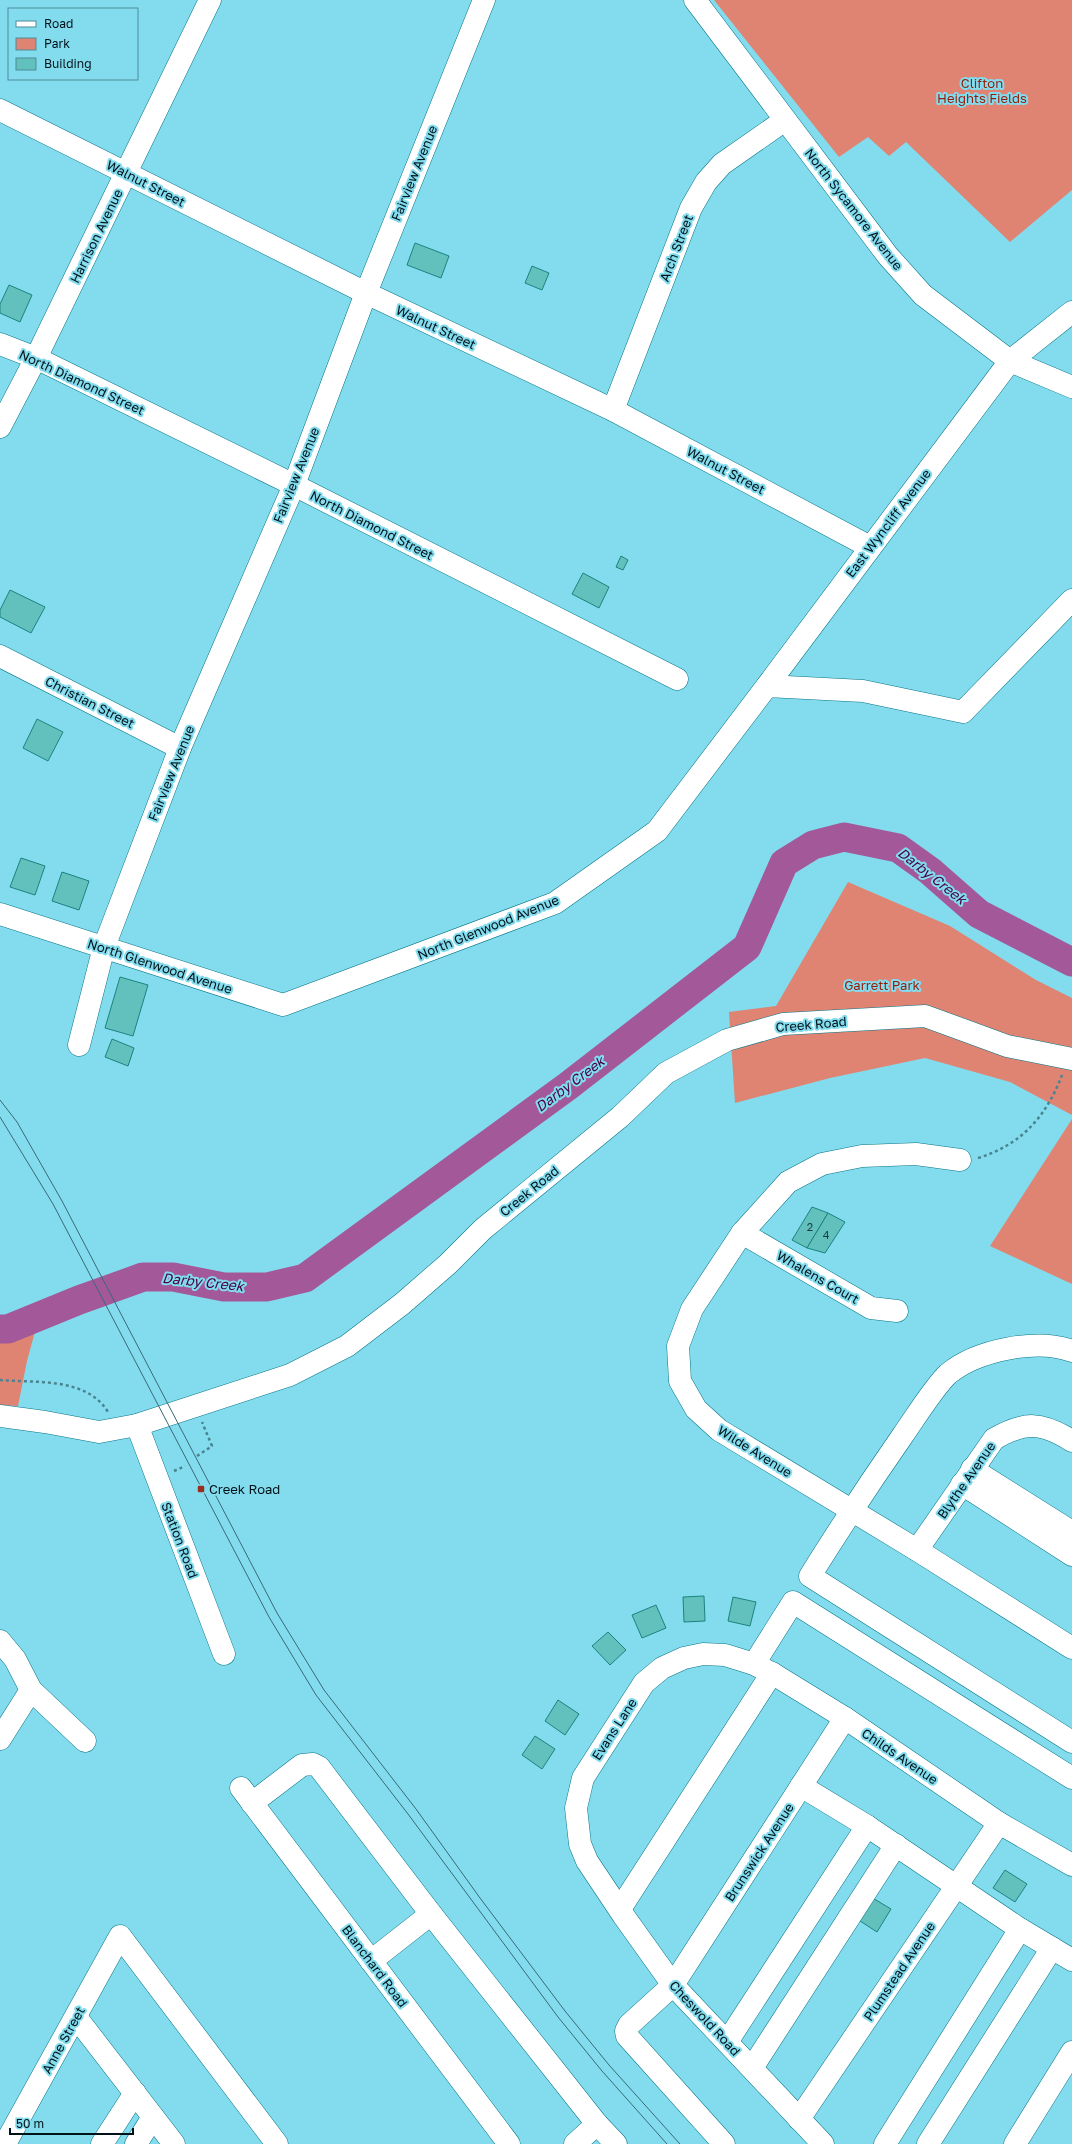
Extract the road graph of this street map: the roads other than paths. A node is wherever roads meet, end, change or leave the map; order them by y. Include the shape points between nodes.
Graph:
1 (210, 0) edge
2 (484, 0) edge
3 (695, 0) edge
4 (0, 110) edge
5 (785, 120) junction
6 (127, 173) junction
7 (366, 293) junction
8 (1072, 312) edge
9 (0, 344) edge
10 (36, 358) junction
11 (1010, 361) junction
12 (1072, 387) edge
13 (613, 410) junction
14 (0, 427) edge
15 (294, 485) junction
16 (870, 547) junction
17 (1072, 600) edge
18 (0, 656) edge
19 (677, 679) dead end
20 (767, 686) junction
21 (180, 748) junction
22 (0, 914) edge
23 (104, 947) junction
24 (79, 1045) dead end
25 (1070, 1059) edge
26 (960, 1160) road end
27 (742, 1233) junction
28 (896, 1311) dead end
29 (1072, 1351) edge
30 (0, 1416) edge
31 (136, 1425) junction
32 (1072, 1441) edge
33 (967, 1476) junction
34 (851, 1510) junction
35 (1072, 1532) edge
36 (917, 1550) junction
37 (1072, 1555) edge
38 (0, 1640) edge
39 (1072, 1648) edge
40 (224, 1654) dead end
41 (725, 1655) joint
42 (763, 1668) junction
43 (31, 1690) junction
44 (845, 1718) junction
45 (0, 1739) edge
46 (84, 1741) dead end
47 (1072, 1742) edge
48 (1072, 1778) edge
49 (801, 1786) junction
50 (999, 1822) junction
51 (867, 1826) junction
52 (896, 1845) junction
53 (587, 1861) joint
54 (1072, 1865) edge
55 (957, 1885) junction
56 (620, 1909) junction
57 (431, 1914) junction
58 (1020, 1929) junction
59 (1052, 1948) junction
60 (1072, 1960) edge
61 (371, 1961) junction
62 (673, 1985) junction
63 (76, 2017) junction
64 (727, 2042) junction
65 (1072, 2052) edge
66 (752, 2068) junction
67 (135, 2093) junction
68 (153, 2117) junction
69 (799, 2118) junction
70 (597, 2124) junction
71 (5, 2144) edge
72 (102, 2144) edge
73 (136, 2144) edge
74 (174, 2144) edge
75 (277, 2144) edge
76 (509, 2144) edge
77 (575, 2144) edge
78 (616, 2144) edge
79 (724, 2144) edge
80 (823, 2144) edge
81 (885, 2144) edge
82 (928, 2144) edge
83 (1015, 2144) edge

1 - 6 street, Harrison Avenue
2 - 7 street, Fairview Avenue
3 - 5 street, North Sycamore Avenue
4 - 6 street, Walnut Street
5 - 11 street, North Sycamore Avenue via 893,262 923,295
5 - 13 street, Arch Street via 722,164 706,182 691,208
6 - 7 street, Walnut Street
6 - 10 street, Harrison Avenue
7 - 13 street, Walnut Street
7 - 15 street, Fairview Avenue
8 - 11 street, East Wyncliff Avenue
9 - 10 street, North Diamond Street
10 - 14 street, Harrison Avenue
10 - 15 street, North Diamond Street
11 - 12 street, North Sycamore Avenue
11 - 16 street, East Wyncliff Avenue
13 - 16 street, Walnut Street
15 - 19 street, North Diamond Street
15 - 21 street, Fairview Avenue
16 - 20 street, East Wyncliff Avenue
17 - 20 street via 964,712 863,691
18 - 21 street, Christian Street
20 - 23 street, North Glenwood Avenue via 657,831 555,903 283,1005
21 - 23 street, Fairview Avenue
22 - 23 street, North Glenwood Avenue
23 - 24 street, Fairview Avenue
25 - 31 street, Creek Road via 1007,1046 925,1016 783,1024 727,1040 666,1073 620,1116 483,1229 448,1264 347,1346 290,1376
26 - 27 street, Wilde Avenue via 916,1154 862,1156 822,1164 788,1182
27 - 28 street, Whalens Court via 871,1308
27 - 34 street, Wilde Avenue via 692,1309 678,1346 680,1381 696,1409 719,1430
29 - 34 street via 1042,1346 1000,1350 964,1364 948,1375
30 - 31 street, Creek Road via 99,1432
31 - 40 street, Station Road
32 - 33 street, Blythe Avenue via 1041,1425 1009,1430 994,1439
33 - 35 street
33 - 36 street, Blythe Avenue
33 - 37 street
34 - 36 street, Wilde Avenue
34 - 47 street via 810,1576
36 - 39 street, Wilde Avenue
38 - 43 street via 15,1658
41 - 42 street, Childs Avenue
41 - 53 street, Evans Lane via 703,1654 684,1658 662,1668 644,1683 583,1778 576,1808 580,1844
42 - 44 street, Childs Avenue
42 - 48 street via 793,1602
42 - 56 street
43 - 45 street
43 - 46 street
44 - 49 street, Brunswick Avenue
44 - 50 street, Childs Avenue
49 - 51 street
49 - 62 street, Brunswick Avenue
50 - 54 street, Childs Avenue
50 - 55 street, Plumstead Avenue
51 - 52 street
51 - 64 street
52 - 55 street
52 - 66 street
53 - 56 street, Cheswold Road
55 - 58 street
55 - 69 street, Plumstead Avenue
56 - 62 street, Cheswold Road
57 - 61 street
57 - 61 street, Blanchard Road via 319,1767 313,1764 302,1765 246,1796
57 - 70 street
58 - 59 street
58 - 81 street
59 - 60 street
59 - 82 street
61 - 76 street, Blanchard Road
62 - 64 street, Cheswold Road
62 - 79 street, Brunswick Avenue via 629,2025 627,2036
63 - 67 street
63 - 71 street, Anne Street
63 - 75 street, Anne Street via 120,1936
64 - 66 street, Cheswold Road
65 - 83 street
66 - 69 street, Cheswold Road
67 - 68 street
67 - 72 street
68 - 73 street
68 - 74 street
69 - 80 street, Cheswold Road
70 - 77 street
70 - 78 street

